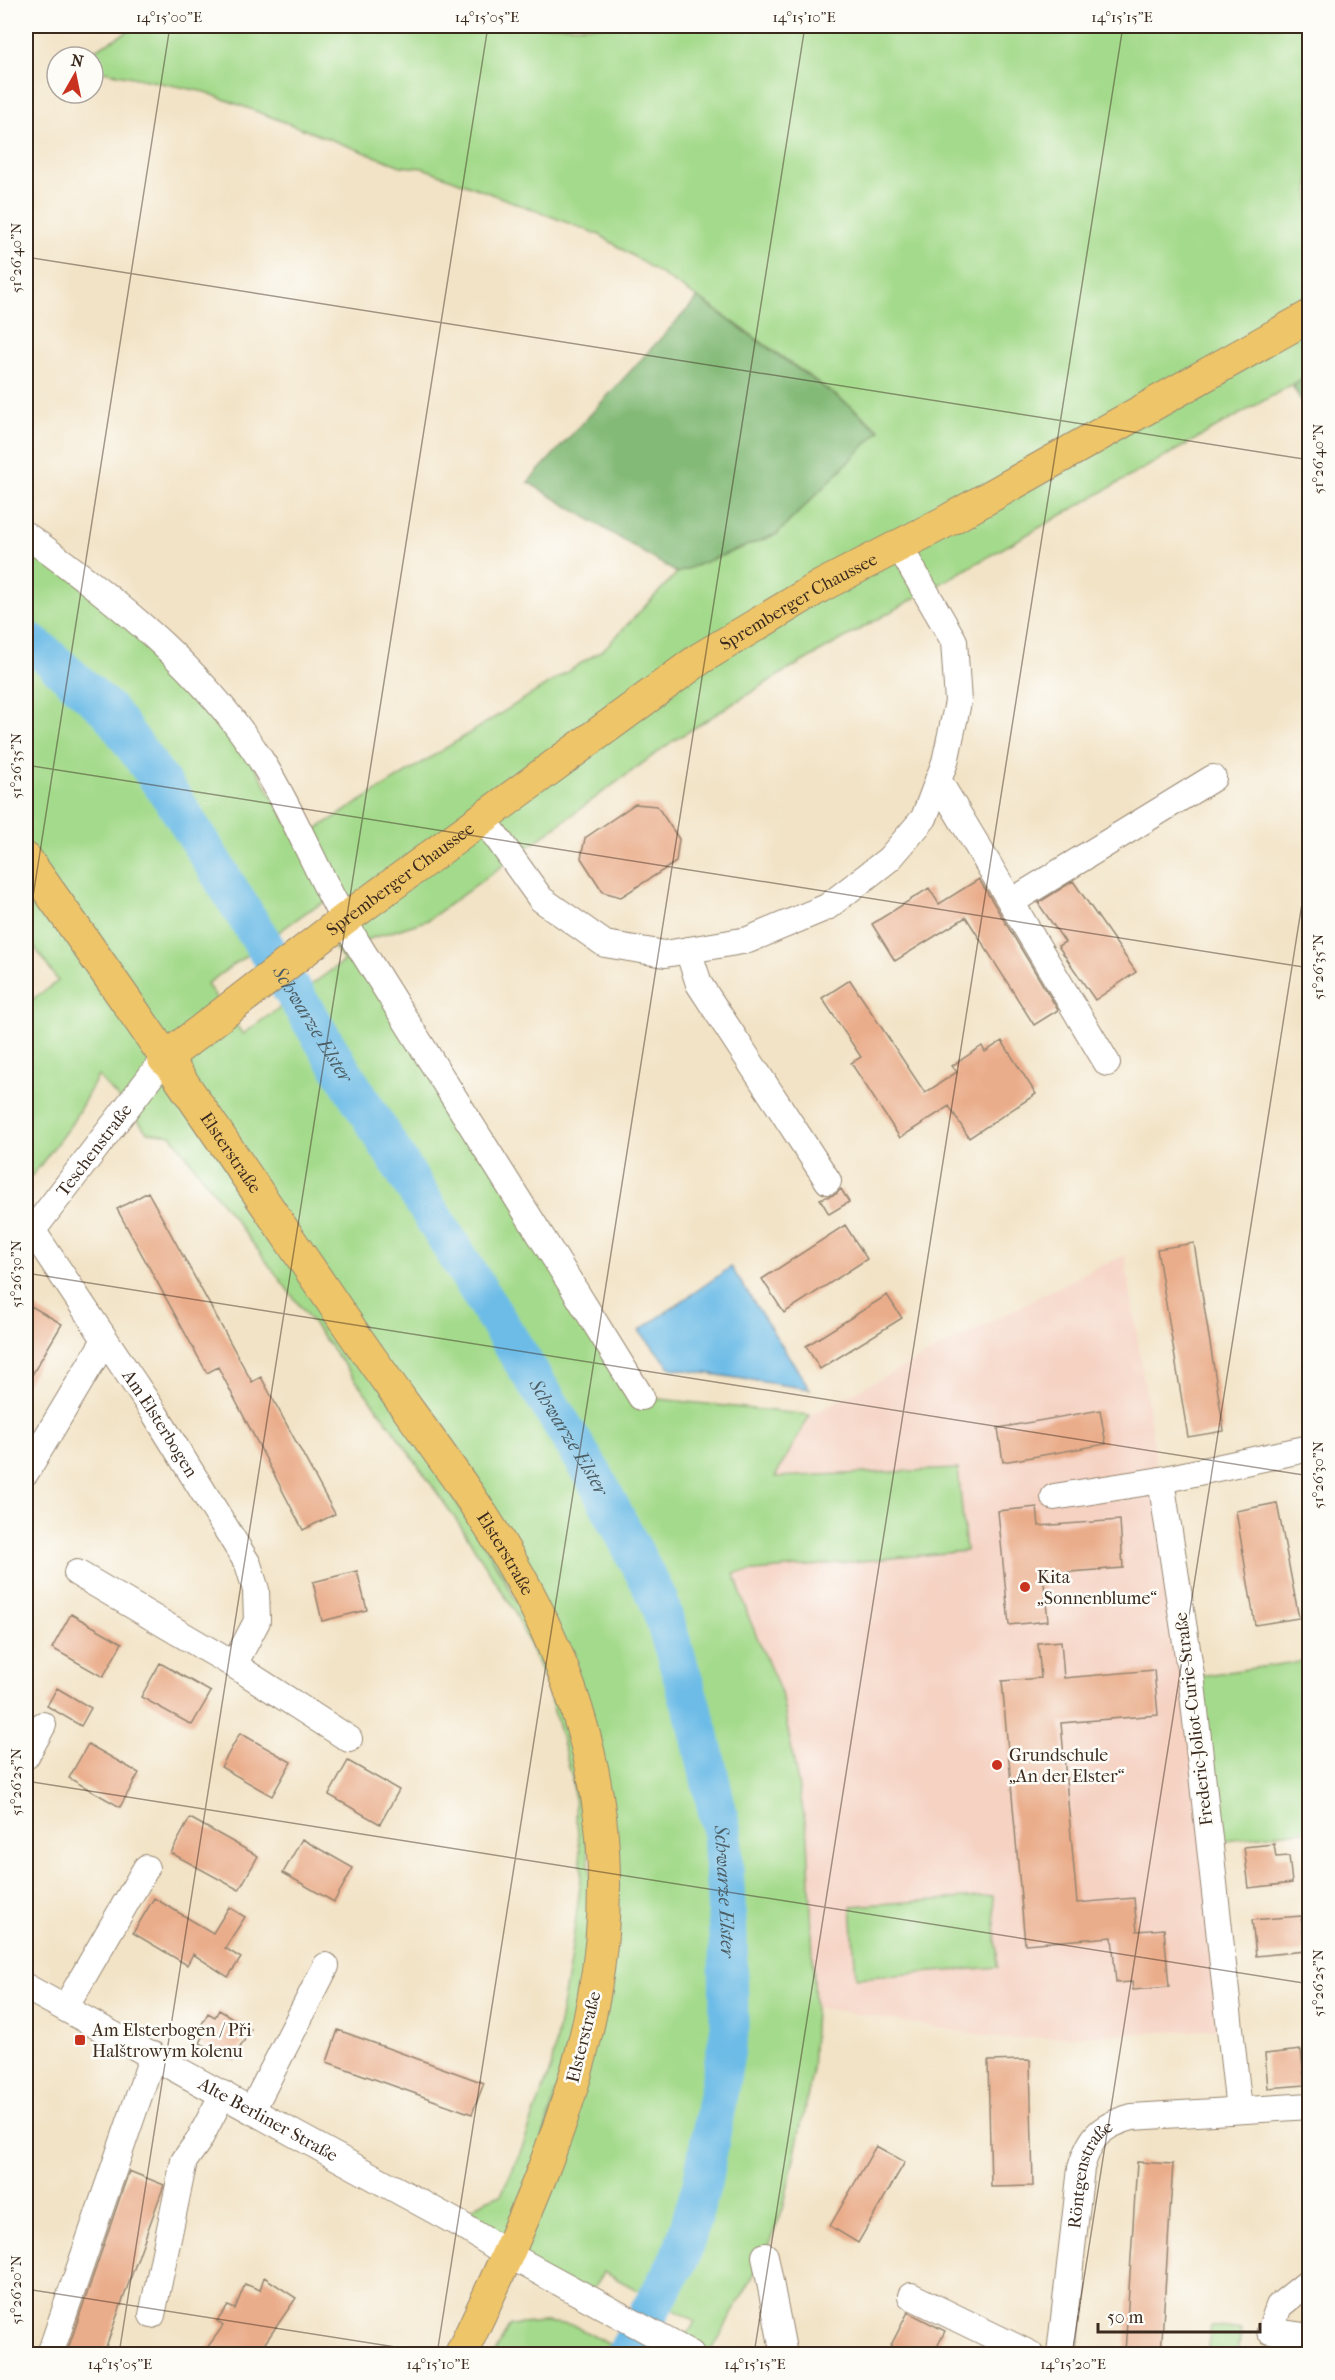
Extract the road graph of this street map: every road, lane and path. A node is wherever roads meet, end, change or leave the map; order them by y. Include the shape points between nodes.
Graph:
1 (1310, 316) edge
2 (26, 535) edge
3 (899, 546) junction
4 (1213, 778) dead end
5 (938, 780) junction
6 (483, 818) junction
7 (26, 859) edge
8 (1011, 902) junction
9 (344, 920) junction
10 (688, 950) junction
11 (164, 1059) junction
12 (1107, 1063) dead end
13 (828, 1181) dead end
14 (28, 1230) edge
15 (105, 1340) junction
16 (641, 1398) dead end
17 (1310, 1448) edge
18 (26, 1472) edge
19 (1161, 1480) junction
20 (1054, 1497) dead end
21 (77, 1573) dead end
22 (234, 1665) junction
23 (43, 1725) dead end
24 (349, 1739) dead end
25 (26, 1756) edge
26 (146, 1868) dead end
27 (326, 1966) dead end
28 (26, 1987) edge
29 (64, 2008) junction
30 (153, 2055) junction
31 (223, 2094) junction
32 (1310, 2106) edge
33 (252, 2110) junction
34 (1239, 2110) junction
35 (509, 2254) junction
36 (765, 2256) dead end
37 (1310, 2281) edge
38 (911, 2296) dead end
39 (152, 2315) dead end
40 (1310, 2337) edge
41 (685, 2352) edge
42 (50, 2355) edge
43 (461, 2355) edge
44 (781, 2355) edge
45 (1030, 2355) edge
46 (1060, 2355) edge

1 - 3 main road, Spremberger Chaussee
2 - 9 street via 141,624 227,716 263,764
3 - 5 street via 954,641 958,702
3 - 6 main road, Spremberger Chaussee via 820,586 701,658
4 - 8 street
5 - 8 street
5 - 10 street via 924,818 889,859 827,907 748,940
6 - 9 main road, Spremberger Chaussee
6 - 10 street via 541,899 605,944 665,954
7 - 11 main road, Elsterstraße
8 - 12 street
9 - 11 main road, Spremberger Chaussee
9 - 16 street
10 - 13 street via 699,984
11 - 14 street, Teschenstraße
11 - 35 main road, Elsterstraße via 504,1552 544,1625 588,1743 605,1865 601,1959 586,2043 557,2133
14 - 15 street, Am Elsterbogen
15 - 18 street
15 - 22 street, Am Elsterbogen via 248,1564 257,1615 249,1640
17 - 19 street
19 - 20 street
19 - 34 street, Frederic-Joliot-Curie-Straße via 1191,1675
21 - 22 street
22 - 24 street
23 - 25 street
26 - 29 street
27 - 33 street
28 - 29 street, Alte Berliner Straße
29 - 30 street, Alte Berliner Straße
30 - 31 street, Alte Berliner Straße
30 - 42 street
31 - 33 street, Alte Berliner Straße
31 - 39 street via 200,2140 184,2161
32 - 34 street, Röntgenstraße
33 - 35 street, Alte Berliner Straße
34 - 46 street, Röntgenstraße via 1132,2117 1101,2131 1088,2146 1081,2168
35 - 41 street, Alte Berliner Straße
35 - 43 main road, Elsterstraße
36 - 44 street
37 - 40 street via 1279,2306 1270,2331
38 - 45 street

